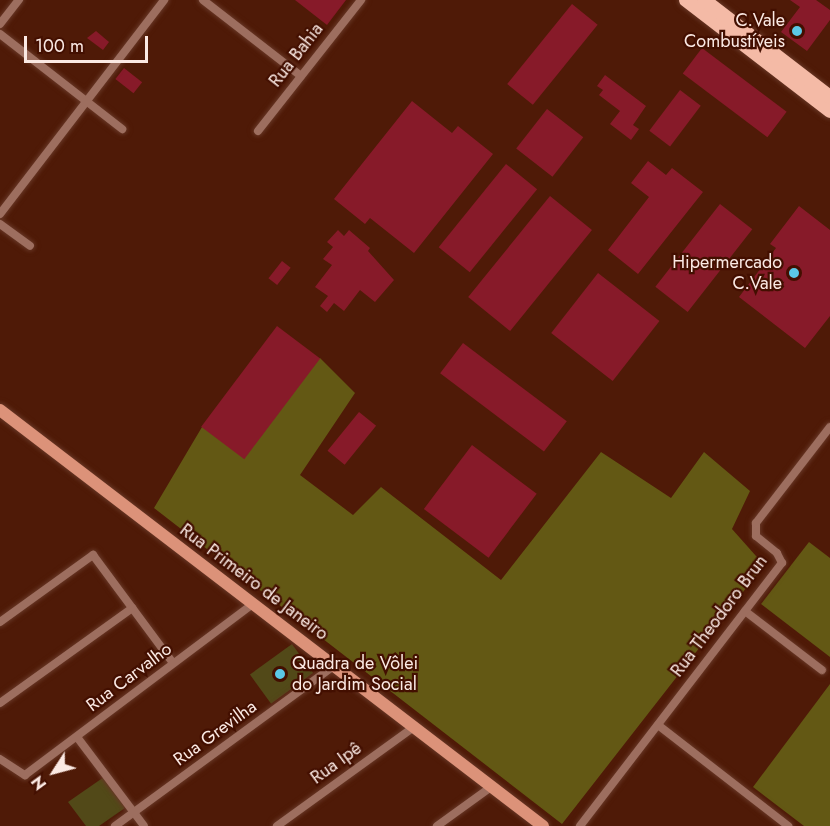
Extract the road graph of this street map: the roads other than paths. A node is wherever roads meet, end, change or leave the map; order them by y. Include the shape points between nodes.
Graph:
1 (18, 0) edge
2 (164, 0) edge
3 (202, 0) edge
4 (361, 0) edge
5 (686, 0) edge
6 (704, 0) edge
7 (0, 24) edge
8 (0, 34) edge
9 (301, 76) junction
10 (830, 97) edge
11 (86, 101) junction
12 (830, 111) edge
13 (122, 129) dead end
14 (258, 131) dead end
15 (0, 214) edge
16 (0, 224) edge
17 (30, 246) dead end
18 (0, 410) edge
19 (830, 427) edge
20 (253, 604) junction
21 (132, 608) junction
22 (745, 611) junction
23 (0, 622) edge
24 (173, 663) junction
25 (334, 666) junction
26 (822, 670) dead end
27 (0, 703) edge
28 (658, 725) junction
29 (414, 727) junction
30 (77, 737) junction
31 (0, 759) edge
32 (491, 787) junction
33 (134, 812) junction
34 (116, 826) edge
35 (144, 826) edge
36 (278, 826) edge
37 (437, 826) edge
38 (543, 826) edge
39 (580, 826) edge
40 (789, 826) edge

1 - 7 street
2 - 11 street
3 - 9 street
4 - 9 street, Rua Bahia
5 - 12 main road
6 - 10 main road
8 - 11 street
9 - 14 street, Rua Bahia
11 - 13 street
11 - 15 street
16 - 17 street
18 - 20 street, Rua Primeiro de Janeiro
19 - 22 street, Rua Theodoro Brun via 756,523 756,536 777,553 782,563
20 - 24 street, Rua Carvalho
20 - 25 street, Rua Primeiro de Janeiro
21 - 23 street via 93,555
21 - 24 street
21 - 27 street
22 - 26 street
22 - 28 street, Rua Theodoro Brun
24 - 30 street, Rua Carvalho
25 - 29 street, Rua Primeiro de Janeiro
25 - 33 street, Rua Grevilha
28 - 39 street, Rua Theodoro Brun
28 - 40 street
29 - 32 street, Rua Primeiro de Janeiro
29 - 36 street, Rua Ipê
30 - 31 street, Rua Carvalho via 25,776
30 - 33 street
32 - 37 street
32 - 38 street, Rua Primeiro de Janeiro
33 - 34 street, Rua Grevilha
33 - 35 street

